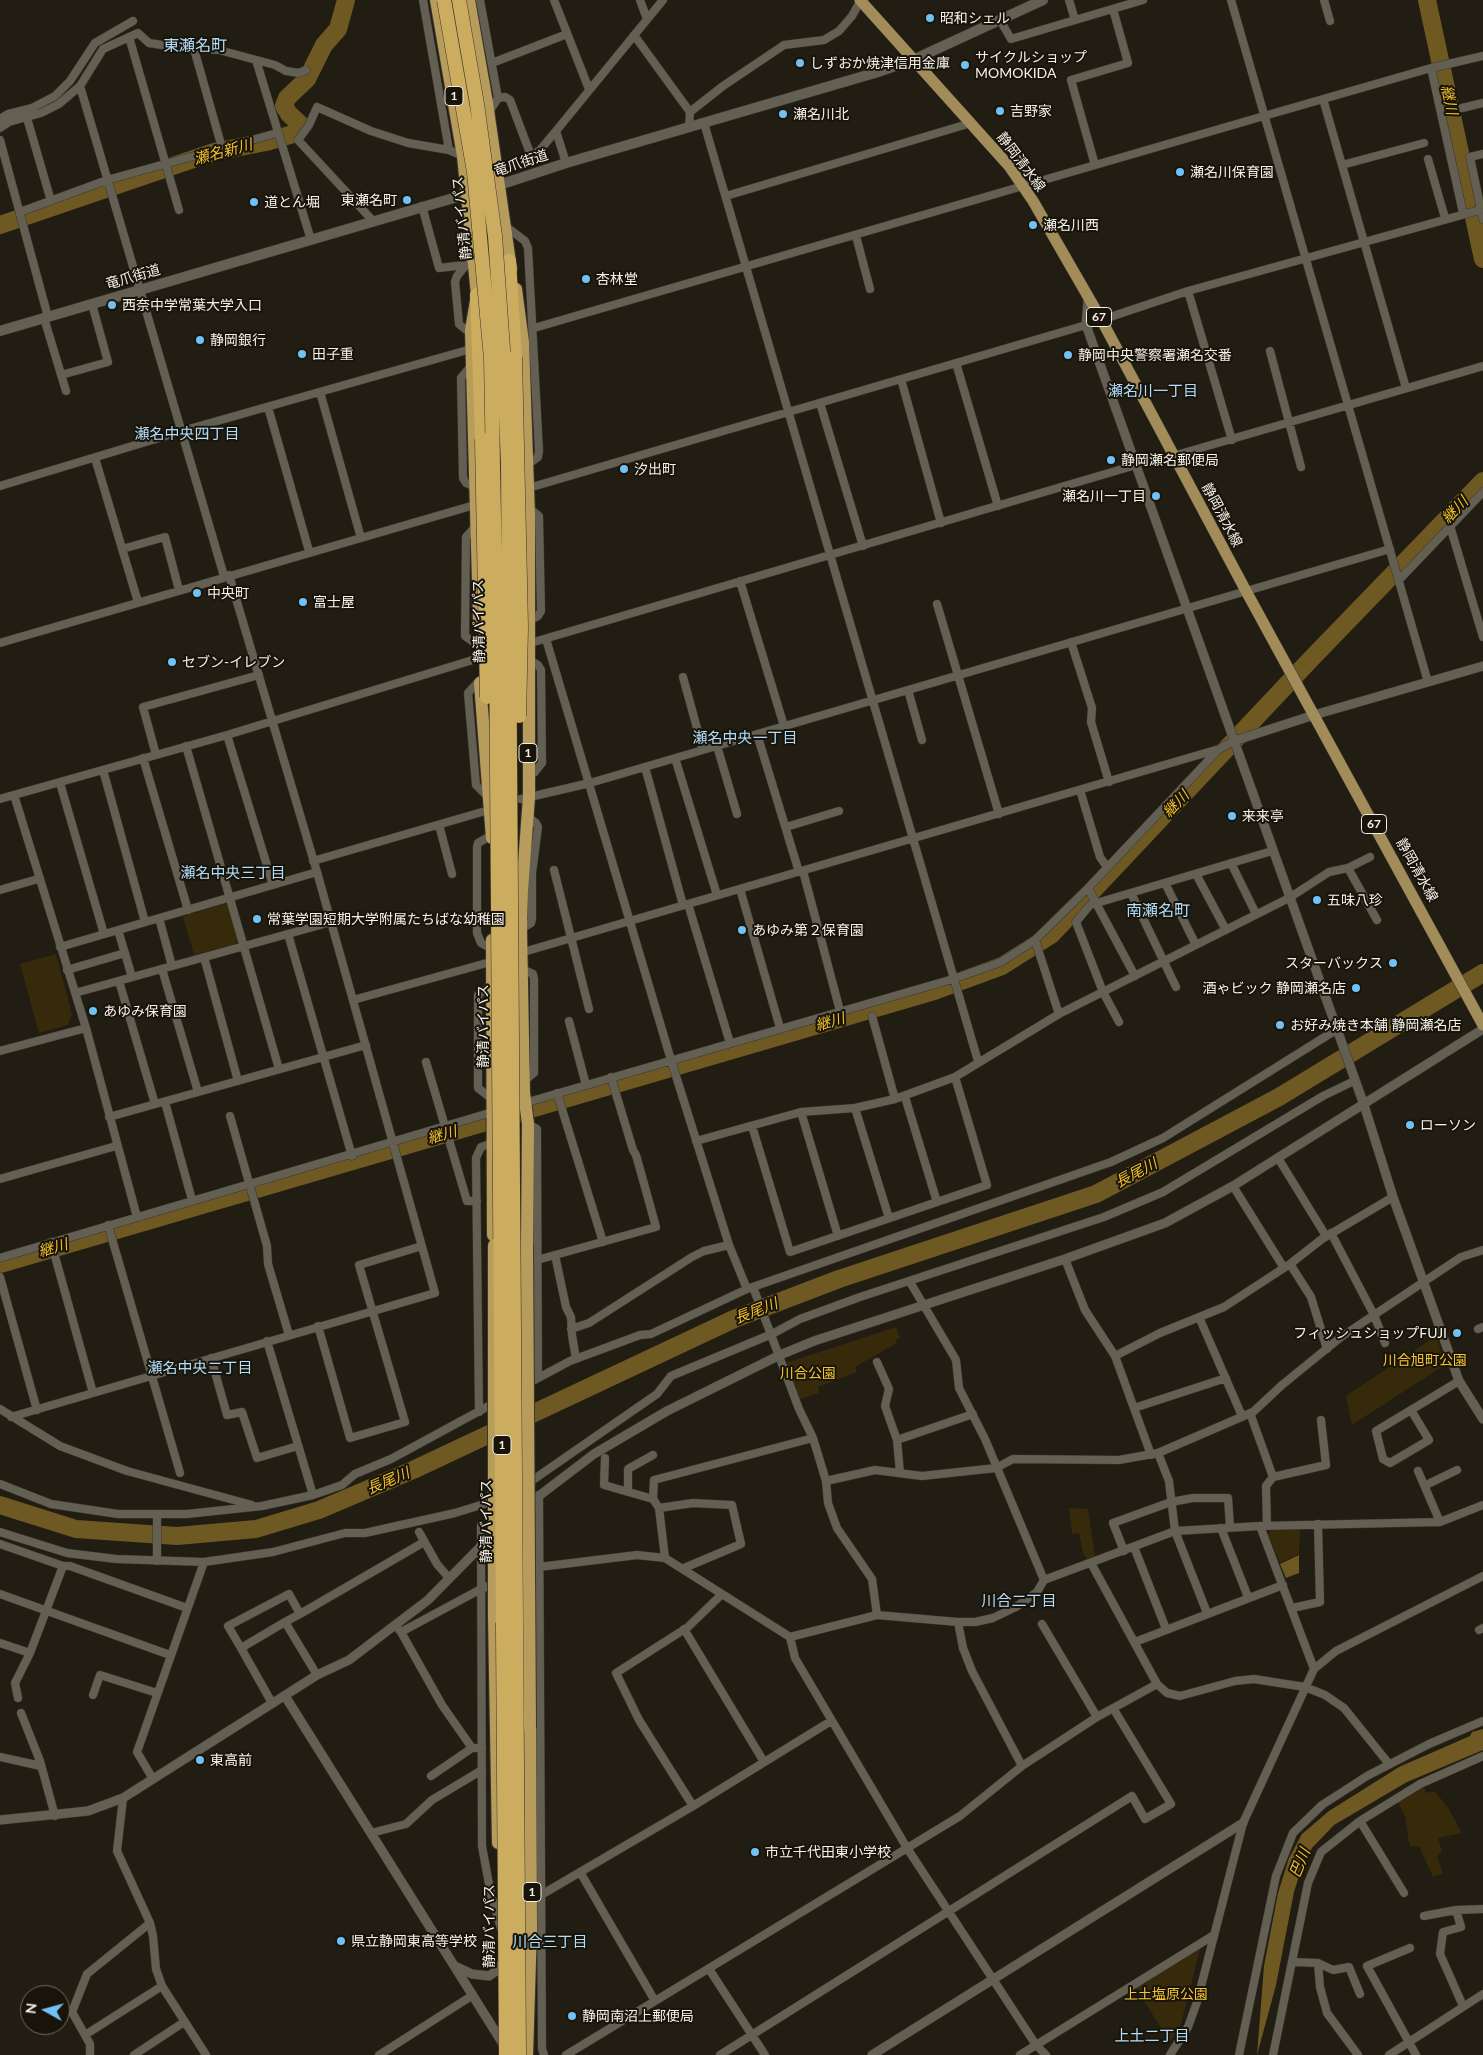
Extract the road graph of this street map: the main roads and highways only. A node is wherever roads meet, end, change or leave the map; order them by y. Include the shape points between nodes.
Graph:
1 (436, 0) edge
2 (444, 0) edge
3 (459, 0) edge
4 (469, 0) edge
5 (860, 0) edge
6 (1044, 0) edge
7 (915, 59) junction
8 (499, 185) junction
9 (467, 193) junction
10 (509, 261) junction
11 (477, 295) junction
12 (0, 331) edge
13 (494, 835) junction
14 (516, 924) junction
15 (1483, 1025) edge
16 (504, 2051) edge
17 (519, 2055) edge
18 (527, 2055) edge

1 - 9 highway, 1
2 - 13 highway, 静清バイパス / 1, bridge via 474,172 491,360 496,616
3 - 14 highway, 静清バイパス / 1, bridge via 487,169 504,364
4 - 8 highway, 1
5 - 7 main road, 静岡清水線 / 67
6 - 7 main road, 竜爪街道
7 - 8 main road, 竜爪街道
7 - 15 main road, 静岡清水線 / 67 via 1023,186 1101,320
8 - 9 main road, 竜爪街道
8 - 10 highway, 1
9 - 11 highway, 1 via 469,263
9 - 12 main road, 竜爪街道
10 - 14 highway, bridge via 515,357 521,637
10 - 14 highway, 1 via 518,296 523,342 528,489 528,776 525,798 528,817
11 - 13 highway, 1, bridge
11 - 13 highway, 1 via 471,334 471,366 479,652 488,797
13 - 16 highway, 静清バイパス / 1, bridge
13 - 16 highway, 1, bridge via 494,1616
14 - 17 highway, 静清バイパス / 1, bridge
14 - 18 highway, 1, bridge via 522,952 528,1124 530,1728 536,1843

